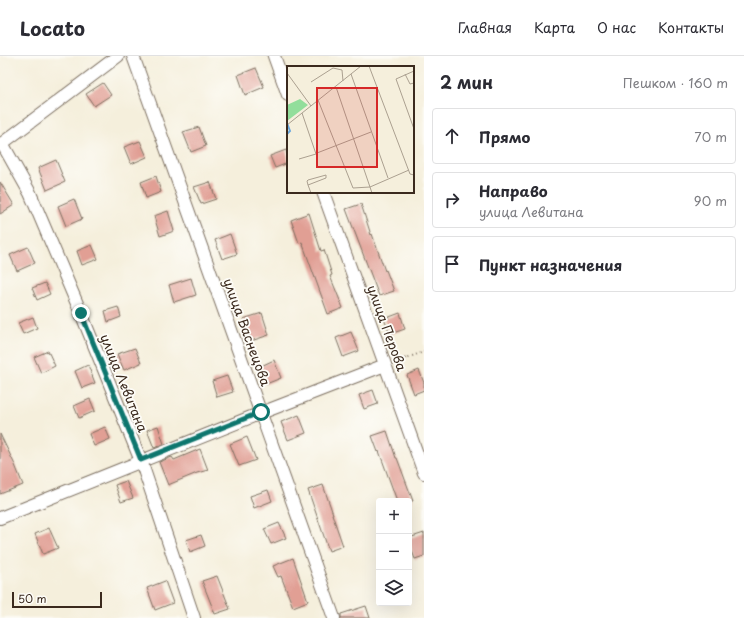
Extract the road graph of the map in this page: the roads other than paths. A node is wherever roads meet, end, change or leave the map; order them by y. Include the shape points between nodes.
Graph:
1 (118, 56) edge
2 (133, 56) edge
3 (274, 56) edge
4 (287, 92) edge
5 (1, 144) edge
6 (323, 193) edge
7 (385, 365) junction
8 (261, 412) junction
9 (141, 460) junction
10 (424, 473) edge
11 (0, 518) edge
12 (194, 618) edge
13 (334, 618) edge

1 - 5 street
2 - 8 street, улица Васнецова
3 - 4 street
5 - 9 street, улица Левитана via 30,193
6 - 7 street, улица Перова
7 - 8 street
7 - 10 street, улица Перова
8 - 9 street
8 - 13 street, улица Васнецова
9 - 11 street
9 - 12 street, улица Левитана

